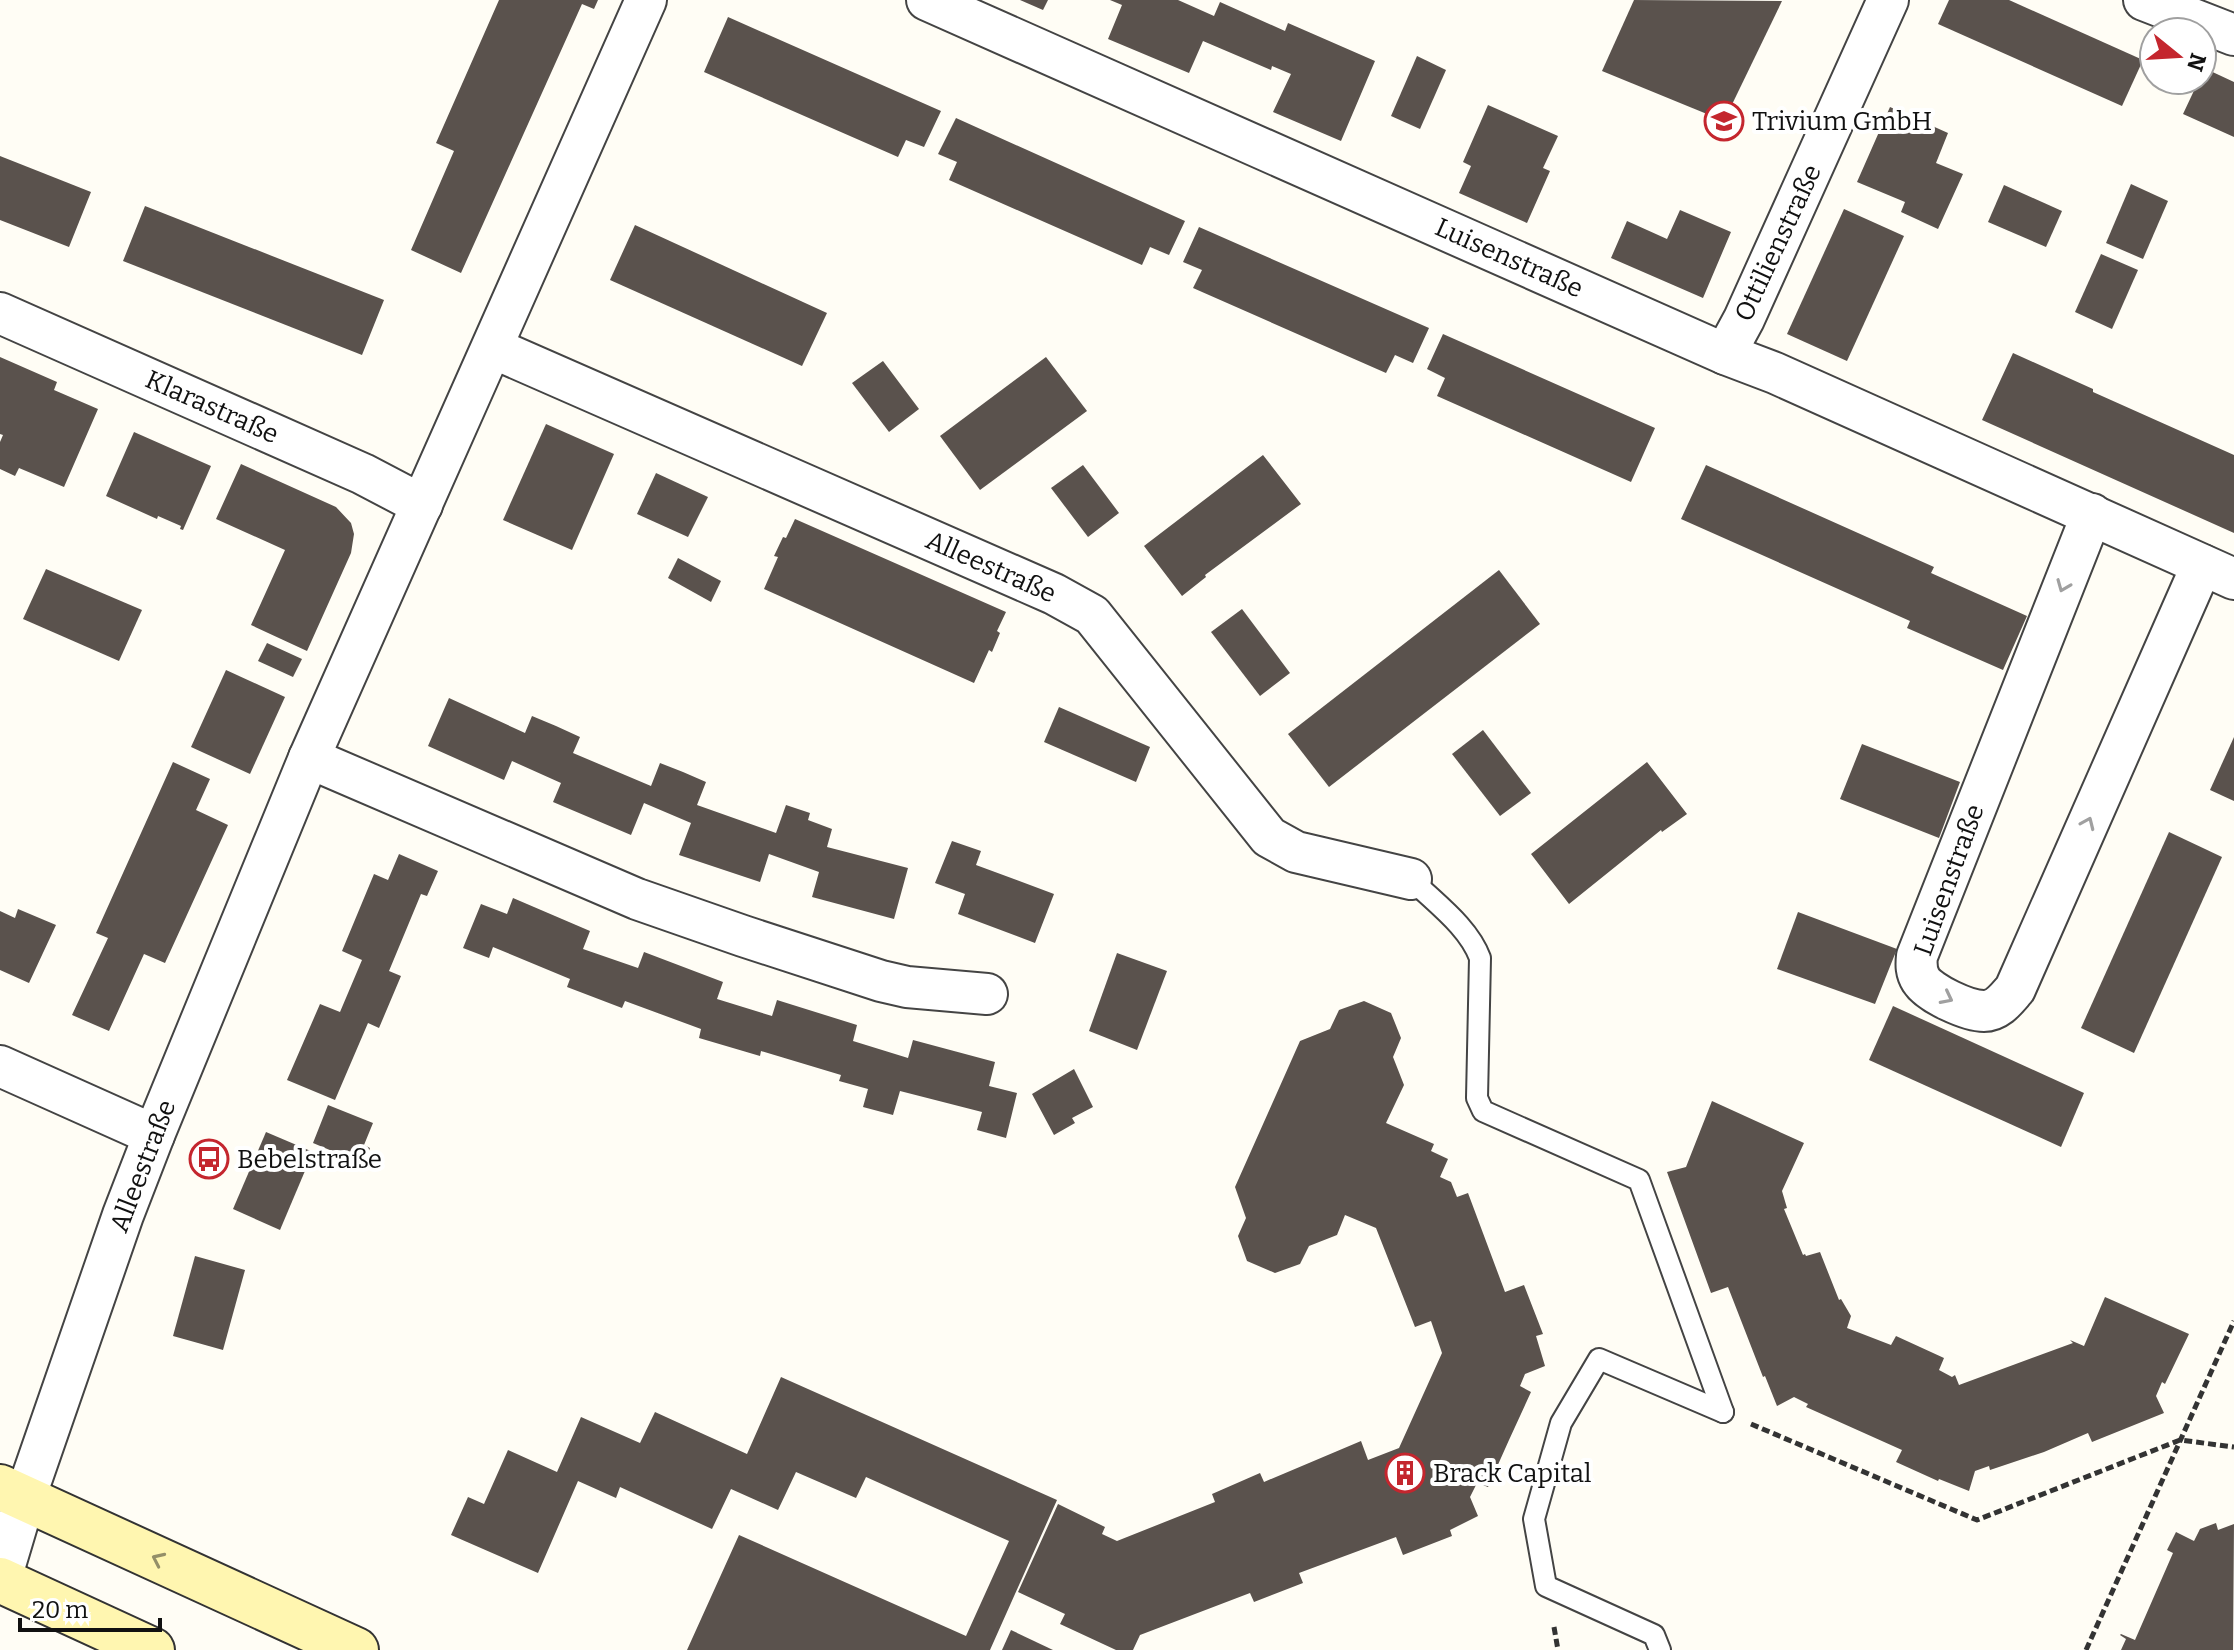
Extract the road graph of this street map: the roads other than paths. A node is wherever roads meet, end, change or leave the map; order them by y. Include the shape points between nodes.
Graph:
1 (646, 0) edge
2 (927, 0) edge
3 (1888, 0) edge
4 (2144, 0) edge
5 (2234, 35) edge
6 (0, 313) edge
7 (493, 348) junction
8 (1725, 354) junction
9 (422, 505) junction
10 (2092, 514) junction
11 (2218, 572) edge
12 (309, 758) junction
13 (1411, 879) joint
14 (987, 994) dead end
15 (0, 1066) edge
16 (154, 1135) junction
17 (12, 1492) edge
18 (0, 1581) edge
19 (152, 1650) edge
20 (356, 1650) edge
21 (1660, 1650) edge

1 - 7 street, Alleestraße
2 - 8 street, Luisenstraße
3 - 8 street, Ottilienstraße
4 - 5 street
6 - 9 street, Klarastraße
7 - 9 street, Alleestraße
7 - 13 street, Alleestraße via 1092,615 1269,837 1296,852
8 - 10 street, Luisenstraße
9 - 12 street, Alleestraße
10 - 11 street, Luisenstraße
10 -> 11 street, Luisenstraße via 1917,956 1916,972 1923,984 1953,1003 1985,1011 2002,1004 2015,989
12 - 14 street via 637,899 881,981
12 - 16 street, Alleestraße
13 - 21 lane via 1466,932 1480,958 1480,1106 1639,1180 1723,1412 1599,1359 1561,1423 1534,1519 1546,1586 1654,1635
15 - 16 street
16 - 17 street, Alleestraße
17 - 18 street, Alleestraße
20 -> 17 street
18 - 19 street

